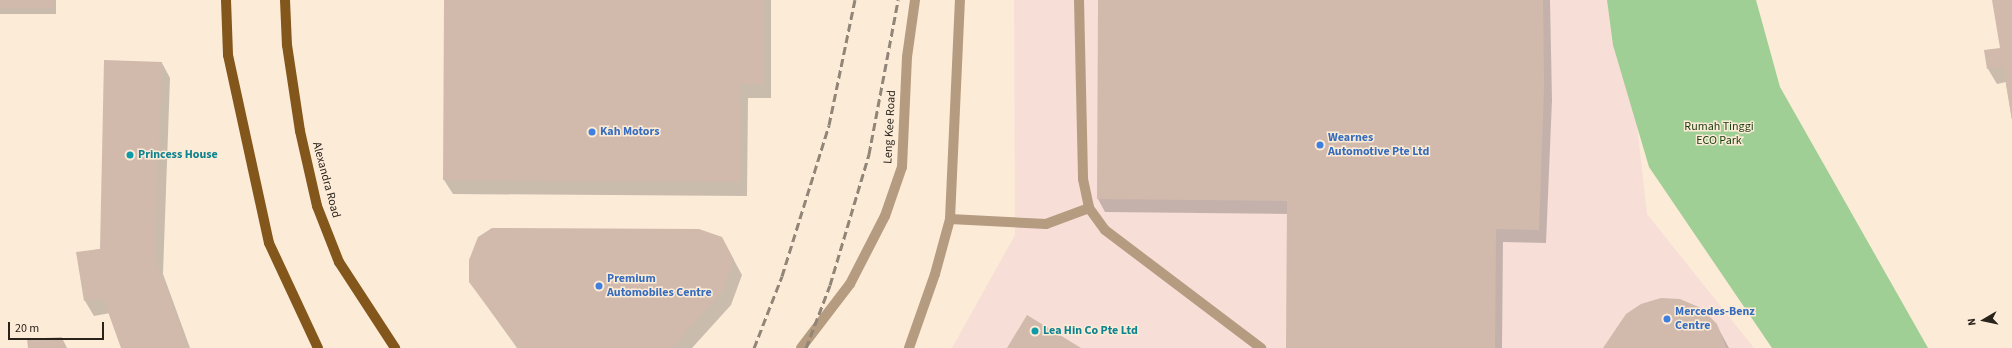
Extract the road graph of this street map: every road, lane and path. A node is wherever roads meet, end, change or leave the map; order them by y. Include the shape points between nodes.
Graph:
1 (226, 0) edge
2 (285, 0) edge
3 (915, 0) edge
4 (960, 0) edge
5 (1078, 0) edge
6 (1089, 208) junction
7 (950, 219) junction
8 (318, 348) edge
9 (396, 348) edge
10 (801, 348) edge
11 (909, 348) edge
12 (1261, 348) edge

1 - 8 main road via 228,55 269,243
2 - 9 main road, Alexandra Road via 287,45 300,131 317,206 339,262
3 - 10 street, Leng Kee Road via 907,57 902,167 886,216 850,284
4 - 7 street
5 - 6 street via 1083,179
6 - 7 street via 1046,224
6 - 12 street via 1105,230
7 - 11 street via 935,274

